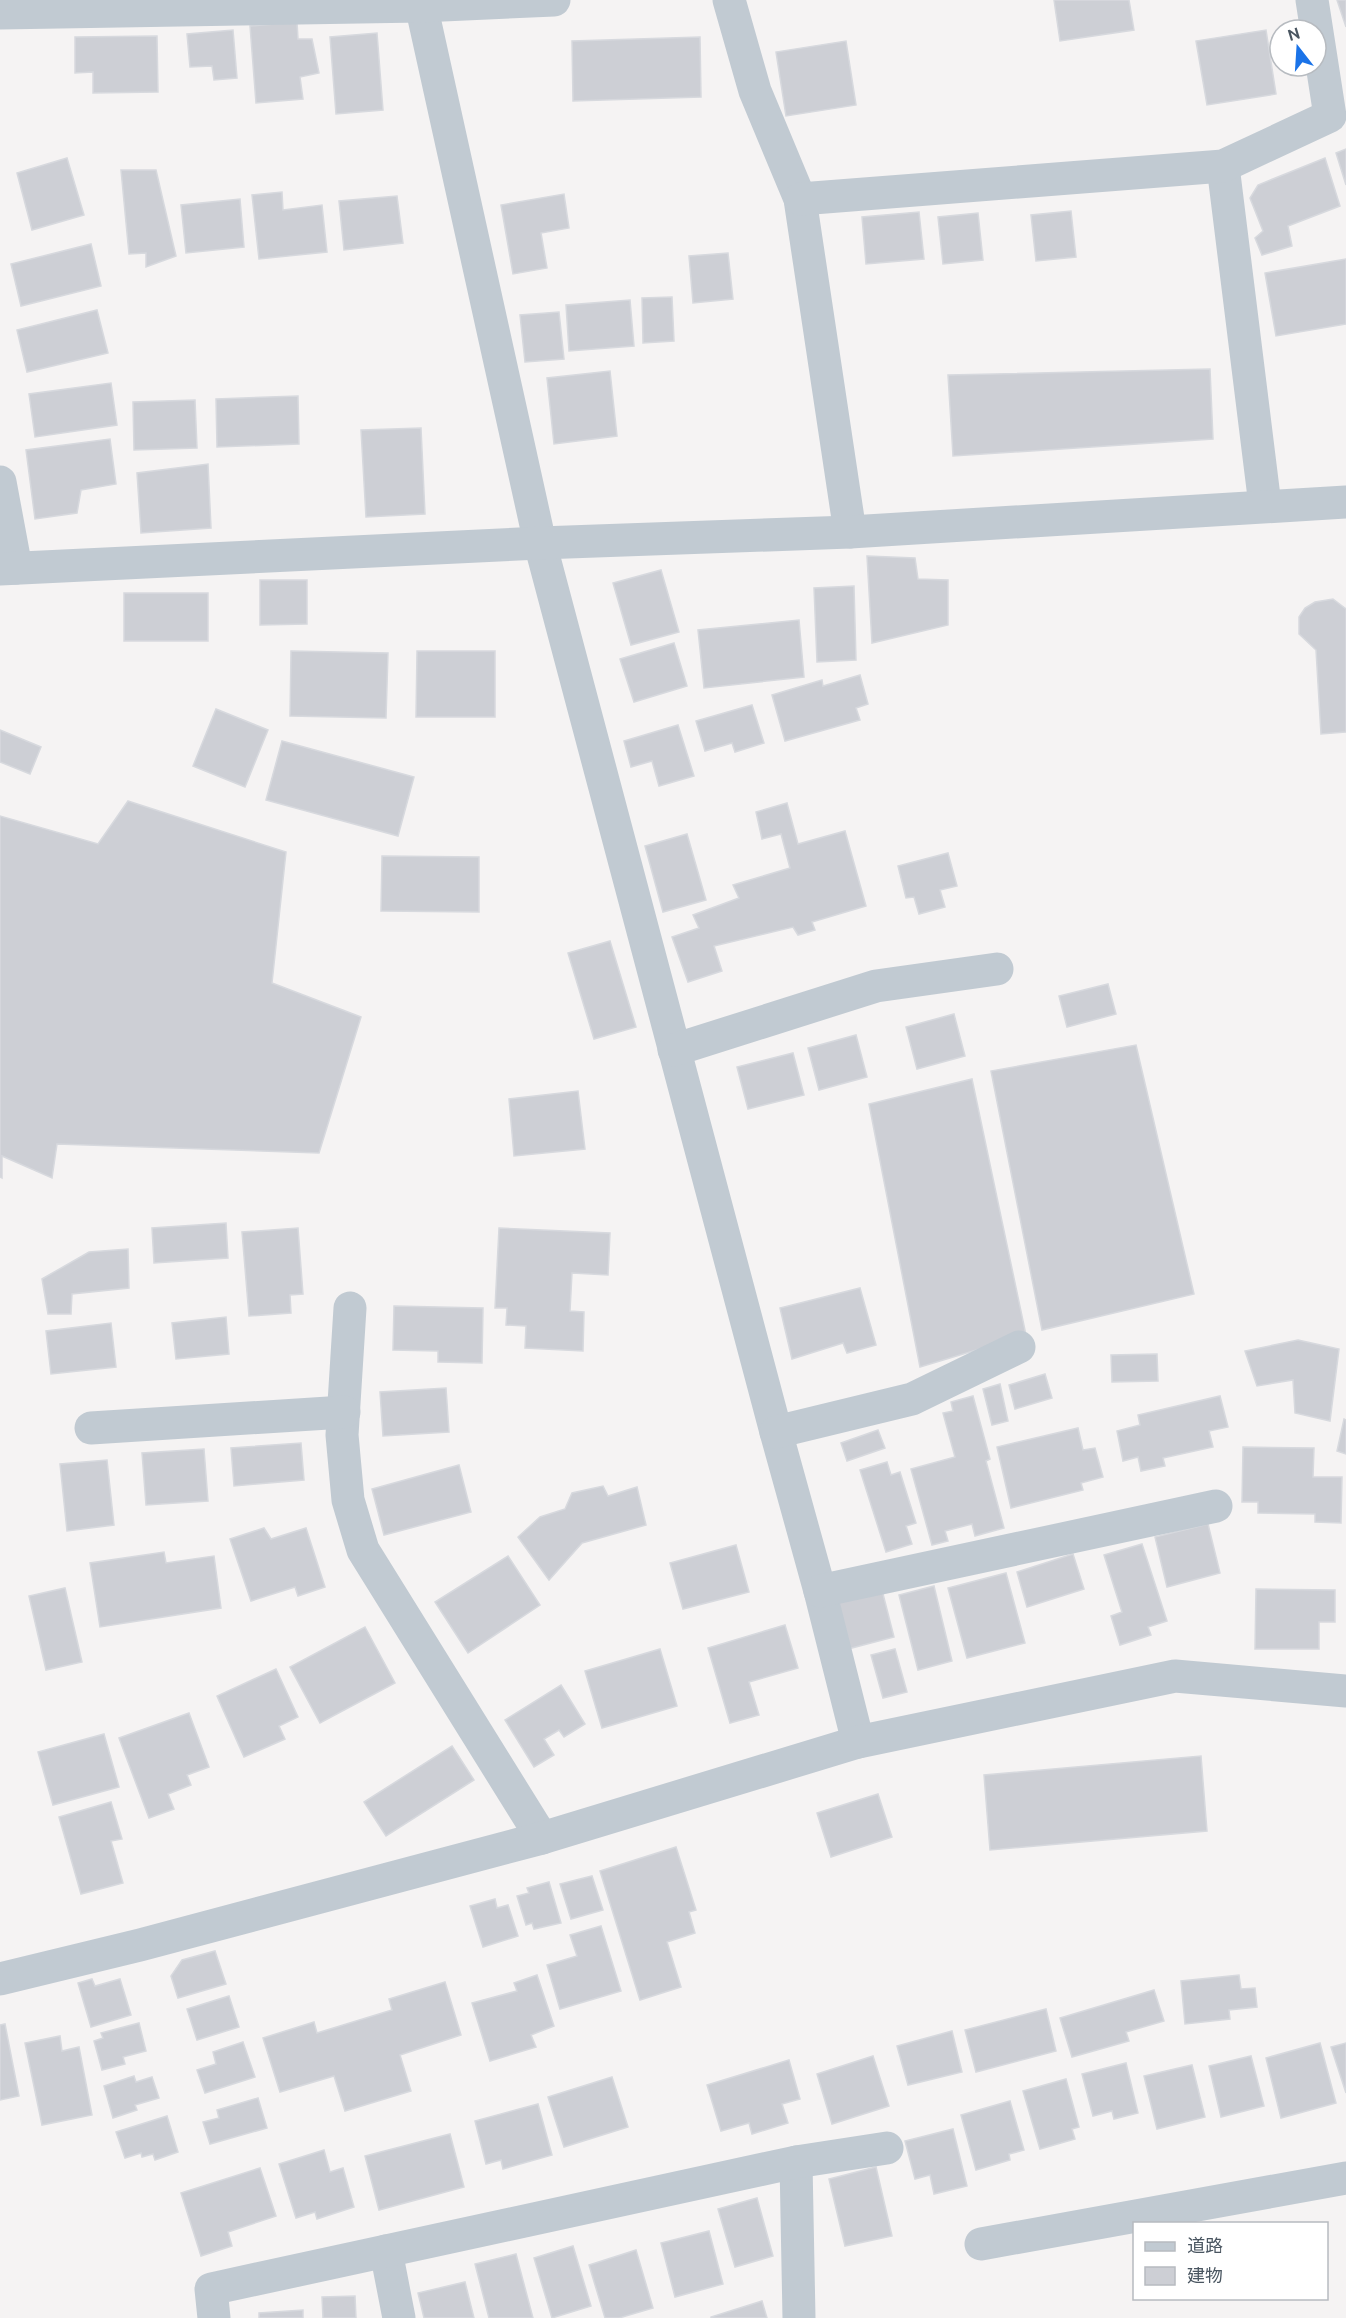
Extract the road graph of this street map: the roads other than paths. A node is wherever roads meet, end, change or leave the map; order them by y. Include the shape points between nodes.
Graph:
1 (554, 0) edge
2 (729, 0) edge
3 (1312, 0) edge
4 (421, 3) edge
5 (5, 9) edge
6 (1338, 112) edge
7 (1223, 166) junction
8 (800, 199) junction
9 (0, 482) edge
10 (1346, 502) edge
11 (1265, 505) junction
12 (850, 532) junction
13 (540, 543) junction
14 (8, 569) edge
15 (997, 969) dead end
16 (674, 1050) junction
17 (350, 1308) dead end
18 (1019, 1347) dead end
19 (344, 1412) junction
20 (91, 1428) dead end
21 (776, 1432) junction
22 (1216, 1506) dead end
23 (820, 1591) junction
24 (1346, 1691) edge
25 (858, 1742) junction
26 (542, 1838) junction
27 (0, 1979) edge
28 (887, 2148) dead end
29 (796, 2162) junction
30 (1346, 2178) edge
31 (981, 2244) dead end
32 (386, 2251) junction
33 (214, 2318) edge
34 (399, 2318) edge
35 (799, 2318) edge

1 - 4 street
2 - 8 street via 755,91
3 - 6 street
4 - 5 street
4 - 13 street
6 - 7 street
7 - 8 street
7 - 11 street
8 - 12 street
9 - 14 street
10 - 11 street
11 - 12 street
12 - 13 street
13 - 14 street
13 - 16 street
15 - 16 street via 876,986
16 - 21 street
17 - 19 street
18 - 21 street via 912,1399
19 - 20 street
19 - 26 street via 342,1435 348,1500 363,1550
21 - 23 street
22 - 23 street
23 - 25 street
24 - 25 street via 1175,1676
25 - 26 street
26 - 27 street
28 - 29 street
29 - 32 street
29 - 35 street
30 - 31 street
32 - 33 street via 211,2289
32 - 34 street

